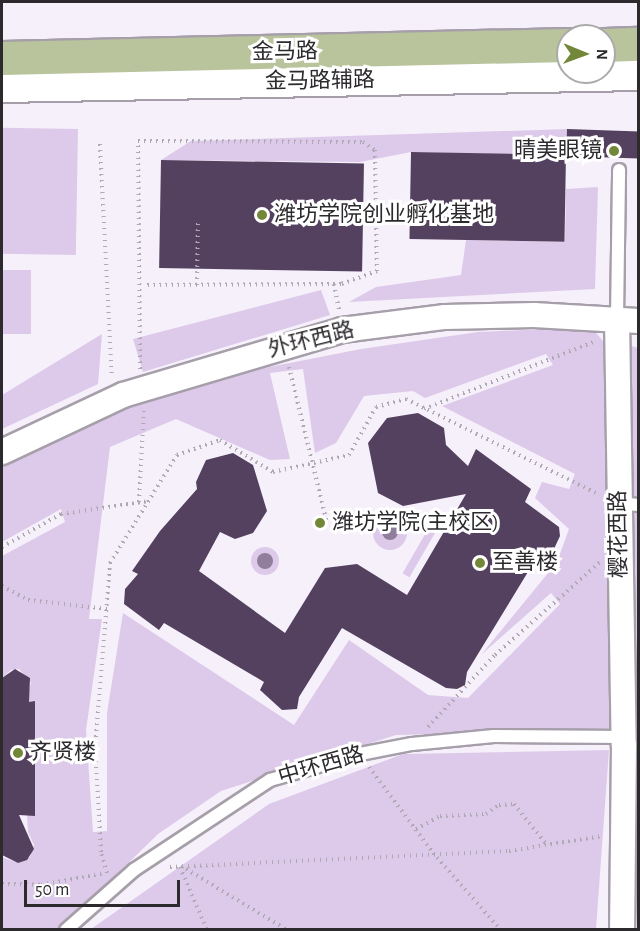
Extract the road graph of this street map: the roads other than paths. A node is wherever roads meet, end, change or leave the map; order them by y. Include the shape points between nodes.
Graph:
1 (639, 44) edge
2 (556, 45) edge
3 (616, 45) edge
4 (2, 58) edge
5 (639, 75) edge
6 (2, 87) edge
7 (619, 171) dead end
8 (624, 325) edge
9 (2, 452) edge
10 (629, 504) edge
11 (629, 745) edge
12 (66, 930) edge
13 (622, 930) edge

1 - 3 main road
2 - 4 main road, 金马路
5 - 6 street, 金马路辅路
7 - 8 lane
8 - 9 street, 外环西路 via 534,315 446,317 342,330 143,388
8 - 10 street, 樱花西路
10 - 11 street, 樱花西路 via 619,546
11 - 12 lane, 中环西路 via 494,736 360,754 270,780 134,870
11 - 13 street, 樱花西路

